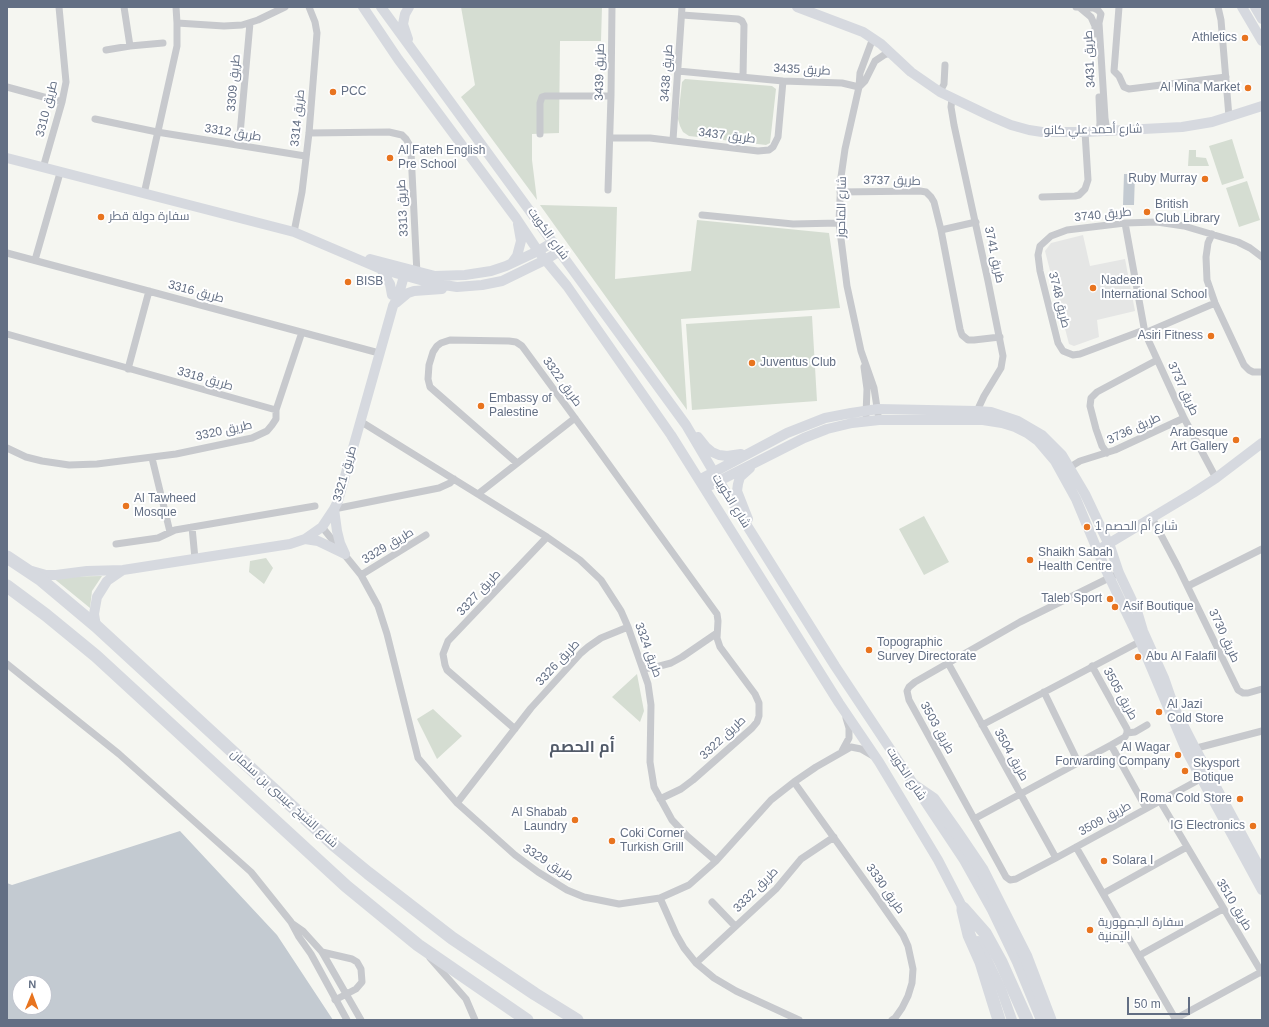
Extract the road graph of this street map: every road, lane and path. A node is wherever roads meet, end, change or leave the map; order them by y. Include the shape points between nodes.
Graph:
1 (59, 7) edge
2 (124, 7) edge
3 (176, 7) edge
4 (284, 7) edge
5 (309, 7) edge
6 (363, 7) edge
7 (382, 7) edge
8 (410, 7) edge
9 (612, 7) edge
10 (682, 7) edge
11 (796, 7) edge
12 (1076, 7) edge
13 (1079, 7) edge
14 (1118, 7) edge
15 (1218, 7) edge
16 (1242, 7) edge
17 (1255, 7) edge
18 (815, 11) edge
19 (682, 15) junction
20 (1262, 18) edge
21 (177, 23) junction
22 (250, 23) junction
23 (1098, 31) junction
24 (873, 38) junction
25 (1262, 41) edge
26 (163, 43) dead end
27 (409, 45) junction
28 (130, 46) junction
29 (106, 50) dead end
30 (891, 53) junction
31 (945, 65) dead end
32 (678, 71) junction
33 (1114, 71) junction
34 (1100, 72) junction
35 (743, 77) junction
36 (1226, 77) junction
37 (783, 81) junction
38 (7, 87) edge
39 (859, 87) junction
40 (940, 92) junction
41 (611, 96) junction
42 (1262, 98) edge
43 (952, 99) junction
44 (62, 102) junction
45 (1262, 106) edge
46 (1231, 117) junction
47 (95, 119) dead end
48 (1103, 131) junction
49 (157, 132) junction
50 (1086, 132) junction
51 (308, 133) junction
52 (540, 134) dead end
53 (610, 138) junction
54 (673, 140) junction
55 (240, 145) junction
56 (305, 156) junction
57 (7, 158) edge
58 (43, 168) junction
59 (60, 173) junction
60 (608, 190) dead end
61 (840, 192) junction
62 (144, 194) junction
63 (1042, 197) dead end
64 (702, 215) dead end
65 (516, 218) junction
66 (976, 222) junction
67 (839, 223) junction
68 (1125, 223) junction
69 (941, 230) junction
70 (294, 232) junction
71 (1212, 234) junction
72 (553, 242) junction
73 (1040, 246) joint
74 (538, 251) junction
75 (560, 251) junction
76 (7, 253) edge
77 (345, 253) junction
78 (1262, 257) edge
79 (35, 260) junction
80 (545, 260) junction
81 (512, 263) junction
82 (529, 268) junction
83 (381, 269) junction
84 (401, 271) junction
85 (417, 276) junction
86 (567, 286) junction
87 (457, 287) junction
88 (150, 291) junction
89 (392, 295) junction
90 (1215, 303) junction
91 (393, 306) junction
92 (302, 332) junction
93 (1144, 332) junction
94 (7, 334) edge
95 (1000, 336) junction
96 (862, 351) junction
97 (379, 353) junction
98 (1157, 360) junction
99 (128, 369) junction
100 (1262, 372) edge
101 (276, 410) junction
102 (866, 411) junction
103 (977, 411) junction
104 (879, 415) junction
105 (575, 418) junction
106 (1184, 418) junction
107 (360, 421) junction
108 (866, 421) junction
109 (686, 425) junction
110 (1262, 443) edge
111 (7, 448) edge
112 (756, 449) junction
113 (1107, 453) junction
114 (152, 458) junction
115 (761, 459) junction
116 (517, 463) junction
117 (1066, 470) junction
118 (716, 477) junction
119 (1216, 478) junction
120 (454, 479) junction
121 (702, 484) junction
122 (478, 494) junction
123 (315, 506) dead end
124 (334, 509) junction
125 (1152, 518) junction
126 (192, 527) junction
127 (322, 527) junction
128 (750, 531) junction
129 (170, 532) junction
130 (426, 535) dead end
131 (547, 537) junction
132 (305, 539) junction
133 (116, 544) dead end
134 (1108, 544) junction
135 (1262, 549) edge
136 (1097, 550) junction
137 (345, 554) junction
138 (7, 557) edge
139 (195, 559) junction
140 (20, 566) junction
141 (123, 570) junction
142 (361, 575) junction
143 (1114, 575) junction
144 (7, 586) edge
145 (1188, 586) junction
146 (96, 626) junction
147 (628, 627) junction
148 (717, 634) junction
149 (1143, 640) junction
150 (948, 663) junction
151 (7, 664) edge
152 (1092, 666) junction
153 (643, 668) junction
154 (1262, 689) edge
155 (1044, 692) junction
156 (840, 703) junction
157 (1147, 724) dead end
158 (982, 725) junction
159 (515, 729) junction
160 (1262, 731) edge
161 (1127, 733) junction
162 (1111, 745) junction
163 (1190, 749) junction
164 (842, 752) junction
165 (879, 762) junction
166 (1078, 762) junction
167 (1204, 776) junction
168 (794, 782) junction
169 (914, 786) junction
170 (1020, 795) junction
171 (660, 799) junction
172 (1160, 801) junction
173 (457, 803) junction
174 (1146, 808) junction
175 (974, 819) junction
176 (834, 837) junction
177 (1076, 847) junction
178 (1187, 847) junction
179 (1056, 858) junction
180 (716, 862) junction
181 (1261, 867) edge
182 (1010, 880) joint
183 (1262, 890) edge
184 (1104, 893) junction
185 (660, 898) junction
186 (712, 902) dead end
187 (963, 908) junction
188 (1223, 909) junction
189 (292, 922) junction
190 (735, 926) junction
191 (418, 945) junction
192 (322, 952) junction
193 (1140, 955) junction
194 (696, 962) junction
195 (1262, 973) edge
196 (346, 994) junction
197 (335, 1000) junction
198 (1176, 1019) edge
199 (347, 1020) edge
200 (361, 1020) edge
201 (475, 1020) edge
202 (527, 1020) edge
203 (577, 1020) edge
204 (799, 1020) edge
205 (892, 1020) edge
206 (999, 1020) edge
207 (1012, 1020) edge
208 (1027, 1020) edge
209 (1041, 1020) edge
210 (1050, 1020) edge

1 - 44 street, طريق 3310 via 66,82
2 - 28 street
3 - 21 street
4 - 22 street
5 - 51 street, طريق 3314 via 317,33
6 - 65 street, شارع الكويت via 398,60
7 - 27 street, شارع الكويت
8 - 27 street via 403,24
9 - 41 street, طريق 3439
10 - 19 street, طريق 3438
11 - 18 street
12 - 13 street, طريق 3431
13 - 23 street via 1088,13
13 - 23 street, طريق 3431 via 1098,10 1101,16
14 - 33 street
15 - 36 street
16 - 25 street
17 - 20 street
18 - 24 street
19 - 32 street, طريق 3438
19 - 35 street via 742,21
21 - 22 street via 224,26
21 - 49 street via 177,46
22 - 55 street, طريق 3309
23 - 34 street, طريق 3431
24 - 30 street, شارع أحمد علي كانو
24 - 39 street, شارع الماحوز via 861,70
26 - 28 street
27 - 72 street, شارع الكويت
28 - 29 street
30 - 39 street, شارع الماحوز via 877,59
30 - 40 street, شارع أحمد علي كانو via 911,72
31 - 40 street via 944,84
32 - 35 street, طريق 3435
32 - 54 street, طريق 3438
33 - 34 street
33 - 36 street via 1122,85 1129,89
34 - 48 street, طريق 3431 via 1100,123
35 - 37 street, طريق 3435
36 - 46 street
37 - 39 street, طريق 3435 via 842,83
37 - 54 street, طريق 3437 via 778,137 769,150 758,151
38 - 44 street
39 - 61 street, شارع الماحوز via 846,143
40 - 43 street, شارع أحمد علي كانو
41 - 52 street via 545,96 540,100
41 - 53 street, طريق 3439
42 - 46 street, شارع أحمد علي كانو
43 - 50 street, شارع أحمد علي كانو via 1029,130
43 - 66 street, طريق 3741 via 954,124
44 - 58 street, طريق 3310
45 - 46 street, شارع أحمد علي كانو
46 - 48 street, شارع أحمد علي كانو via 1182,127
47 - 49 street, طريق 3312
48 - 50 street, شارع أحمد علي كانو
49 - 55 street, طريق 3312
49 - 62 street
50 - 63 street via 1086,189 1074,196
51 - 56 street, طريق 3314
51 - 85 street, طريق 3313 via 389,132 402,135 406,139 411,152
53 - 54 street, طريق 3437
53 - 60 street, طريق 3439
55 - 56 street, طريق 3312
56 - 70 street, طريق 3314 via 302,192
57 - 58 street
58 - 59 street
59 - 62 street
59 - 79 street
61 - 67 street, شارع الماحوز
61 - 69 street, طريق 3737 via 926,192 934,202
62 - 70 street
64 - 67 street via 792,224
65 - 74 street, شارع الكويت
65 - 81 street via 521,241
66 - 69 street
66 - 95 street, طريق 3741
67 - 96 street, شارع الماحوز via 847,286
68 - 71 street, طريق 3740 via 1165,223
68 - 73 street, طريق 3740 via 1062,231 1051,236
68 - 93 street, طريق 3737
69 - 95 street, طريق 3737 via 962,335 968,340
70 - 77 street
71 - 78 street, طريق 3740 via 1238,242
71 - 90 street via 1206,257 1207,280
72 - 74 street
72 - 75 street, شارع الكويت
73 - 93 street, طريق 3748 via 1039,262 1061,349 1073,355
74 - 80 street, شارع الكويت
74 - 81 street
75 - 80 street
75 - 109 street, شارع الكويت
76 - 79 street, طريق 3316
77 - 83 street
77 - 84 street
79 - 88 street, طريق 3316
80 - 82 street
80 - 86 street, شارع الكويت
81 - 85 street via 491,271 465,275
82 - 86 street via 545,271
82 - 87 street via 502,281
83 - 84 street
83 - 89 street via 390,284
84 - 85 street
84 - 89 street
84 - 91 street, طريق 3321 via 398,297
85 - 87 street
86 - 121 street, شارع الكويت
87 - 91 street via 414,291
88 - 92 street, طريق 3316
88 - 99 street
89 - 91 street
90 - 93 street
90 - 100 street via 1244,365 1253,372
91 - 97 street, طريق 3321
92 - 97 street, طريق 3316
92 - 101 street, طريق 3320
93 - 98 street, طريق 3737
94 - 99 street, طريق 3318
95 - 103 street, طريق 3741 via 1003,364
96 - 102 street, شارع الماحوز via 867,389
96 - 104 street, شارع الماحوز via 874,388
97 - 107 street, طريق 3321
98 - 106 street, طريق 3737
98 - 113 street, طريق 3736 via 1097,392 1091,398 1090,406 1096,429
99 - 101 street, طريق 3318
101 - 114 street, طريق 3320 via 276,419 272,425 262,434 252,438
102 - 104 street
102 - 108 street, شارع الماحوز
102 - 112 street via 812,422
103 - 104 street
103 - 117 street via 1005,416 1030,427 1053,444
104 - 108 street
104 - 117 street via 1002,423 1021,430 1038,441
105 - 116 street
105 - 116 street, طريق 3322 via 524,349 516,342 450,340 437,346 430,358 430,386
105 - 148 street, طريق 3322 via 715,611 718,617
106 - 113 street, طريق 3736
106 - 119 street, طريق 3737
107 - 120 street, طريق 3324
107 - 124 street, طريق 3321
108 - 115 street via 815,433
109 - 112 street via 706,447 719,455 734,455
109 - 118 street, شارع الكويت
110 - 119 street
111 - 114 street, طريق 3320 via 42,462 69,465
112 - 118 street
113 - 117 street
114 - 129 street
115 - 118 street
115 - 128 street via 740,477 738,484 737,491 746,512
116 - 122 street
117 - 134 street via 1085,494
117 - 136 street
118 - 121 street
118 - 128 street, شارع الكويت
119 - 125 street
120 - 122 street, طريق 3324
120 - 124 street via 439,488
121 - 156 street, شارع الكويت
122 - 131 street, طريق 3324
123 - 126 street
124 - 127 street, طريق 3321
124 - 137 street via 337,531
125 - 134 street
125 - 145 street, طريق 3730
126 - 129 street
126 - 139 street
127 - 132 street, طريق 3321
127 - 137 street, طريق 3329
128 - 169 street, شارع الكويت
129 - 133 street via 158,538
130 - 142 street, طريق 3329
131 - 147 street, طريق 3324 via 580,560 600,580 621,611
131 - 159 street, طريق 3327 via 448,641 443,654 444,666
132 - 137 street via 318,541
132 - 139 street, طريق 3321 via 282,546
134 - 136 street
134 - 143 street
135 - 145 street
136 - 143 street
137 - 142 street, طريق 3329
138 - 140 highway, شارع الشيخ عيسى بن سلمان
139 - 141 street, طريق 3321
140 - 141 street, طريق 3321 via 38,573 56,575
140 - 146 highway, شارع الشيخ عيسى بن سلمان
141 - 146 street, طريق 3321 via 107,581 97,596 94,608
142 - 173 street, طريق 3329 via 378,606 383,622 418,758
143 - 149 street via 1137,610
143 - 150 street, طريق 3503 via 1020,622
144 - 191 highway, شارع الشيخ عيسى بن سلمان via 46,614 96,656 346,886
145 - 154 street, طريق 3730 via 1238,690 1243,693
146 - 203 highway, شارع الشيخ عيسى بن سلمان via 334,845 368,873 452,938
147 - 153 street, طريق 3324
147 - 159 street, طريق 3326 via 600,638 588,647 531,708
148 - 153 street via 671,663
148 - 171 street, طريق 3322 via 720,647 755,694 759,703 759,716 752,728 693,780
149 - 152 street, طريق 3505
149 - 163 street via 1164,678
150 - 158 street, طريق 3504
150 - 175 street, طريق 3503 via 912,684 907,695
151 - 189 street via 119,754 251,872
152 - 155 street, طريق 3505
152 - 161 street, طريق 3505
153 - 171 street, طريق 3324 via 651,705 651,774
155 - 158 street, طريق 3505
155 - 166 street
156 - 164 street via 850,734
156 - 165 street, شارع الكويت
157 - 161 street via 1135,732
158 - 170 street, طريق 3504
159 - 173 street, طريق 3326
160 - 163 street
161 - 162 street
162 - 166 street
162 - 174 street
163 - 167 street
164 - 165 street, طريق 3329 via 851,748 861,749
164 - 168 street, طريق 3329
165 - 187 street, شارع الكويت via 938,860
166 - 170 street
167 - 172 street, طريق 3509
167 - 181 street
167 - 183 street
168 - 176 street, طريق 3330
168 - 180 street, طريق 3329 via 771,800
169 - 209 street, شارع الكويت via 964,860 992,910
169 - 210 highway via 933,799 982,870 1026,957
170 - 175 street
170 - 179 street, طريق 3504
171 - 180 street, طريق 3324 via 672,820
172 - 174 street, طريق 3509
172 - 178 street, طريق 3510
173 - 185 street, طريق 3329 via 515,855 538,872 584,898 619,904
174 - 177 street, طريق 3509
175 - 182 street, طريق 3503
176 - 190 street, طريق 3332 via 802,859 776,889
176 - 205 street, طريق 3330 via 903,935 908,946 913,969 912,982 902,1008
177 - 179 street, طريق 3509
177 - 184 street
178 - 184 street
178 - 188 street, طريق 3510
179 - 182 street, طريق 3509
180 - 185 street, طريق 3329 via 690,885
184 - 193 street
185 - 194 street via 676,934
186 - 190 street
187 - 206 highway via 969,936 981,962
187 - 207 street, شارع الكويت via 1001,989
187 - 208 highway via 985,933
188 - 193 street
188 - 195 street, طريق 3510
189 - 192 street
189 - 197 street
190 - 194 street, طريق 3332
191 - 201 street via 466,999
191 - 202 highway, شارع الشيخ عيسى بن سلمان
192 - 196 street
192 - 196 street via 352,959 361,969 362,982
193 - 198 street
194 - 204 street via 714,978 736,991
195 - 198 street
196 - 197 street
196 - 200 street
197 - 199 street

